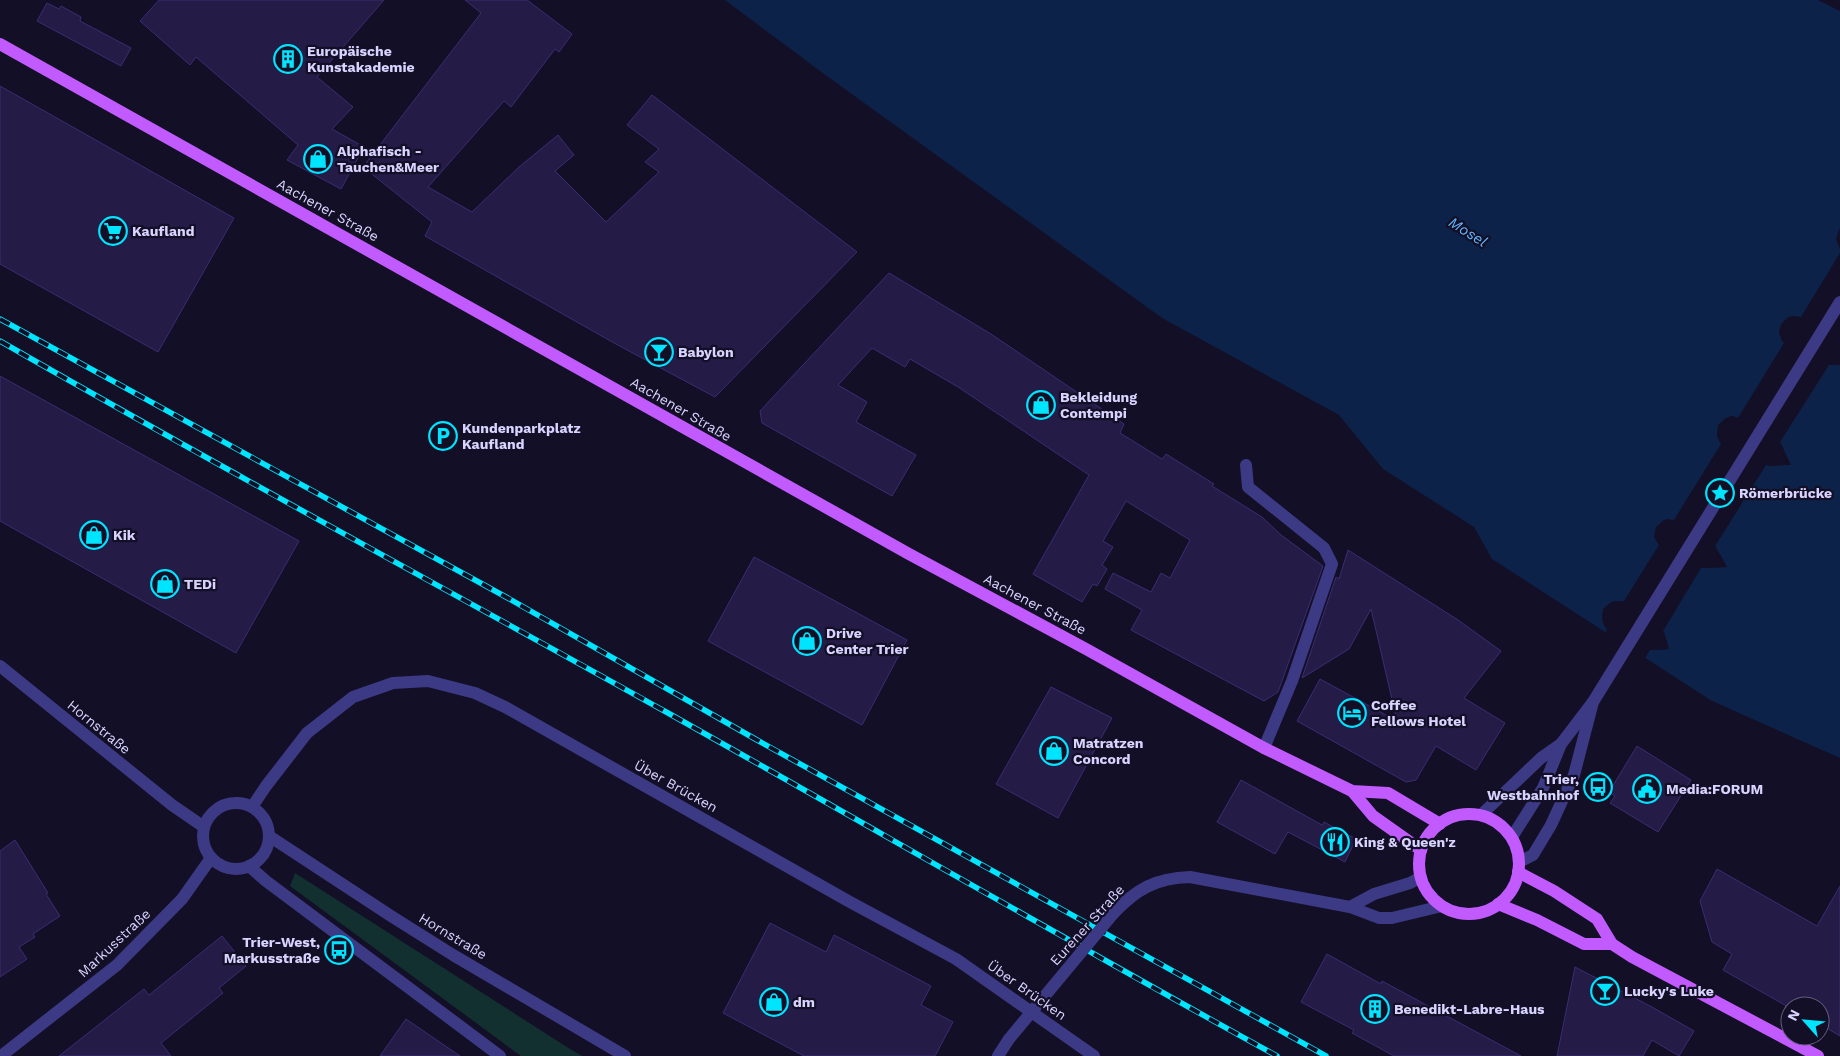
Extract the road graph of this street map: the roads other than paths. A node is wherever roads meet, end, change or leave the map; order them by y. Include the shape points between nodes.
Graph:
1 (0, 44) edge
2 (1840, 302) edge
3 (1246, 465) dead end
4 (0, 666) edge
5 (1593, 702) junction
6 (1561, 744) junction
7 (1264, 748) junction
8 (1352, 791) junction
9 (252, 807) junction
10 (1481, 815) junction
11 (1440, 824) junction
12 (204, 827) junction
13 (269, 836) junction
14 (1512, 838) junction
15 (1421, 850) junction
16 (211, 858) junction
17 (250, 866) junction
18 (1518, 867) junction
19 (1421, 877) junction
20 (1498, 904) junction
21 (1442, 906) junction
22 (1350, 907) junction
23 (1612, 944) junction
24 (2, 1056) edge
25 (500, 1056) edge
26 (625, 1056) edge
27 (998, 1056) edge
28 (1094, 1056) edge
29 (1818, 1056) edge

1 - 7 main road, Aachener Straße via 909,554
2 - 5 street
3 - 7 street via 1248,487 1324,548 1332,564 1292,681
4 - 12 street, Hornstraße via 172,805
5 - 6 street
5 - 18 street via 1574,775 1533,855
6 - 10 street via 1541,758
6 - 14 street via 1543,788
7 - 8 main road, Aachener Straße
8 - 11 main road, Aachener Straße via 1388,794
8 - 15 main road, Aachener Straße via 1373,816
9 - 12 street via 233,803 223,806 208,818
9 - 13 street via 264,819
9 - 28 street, Über Brücken via 307,733 354,697 392,683 428,680 476,693 956,959
10 - 11 main road via 1460,814
10 - 14 main road via 1499,823
11 - 15 main road
12 - 16 street via 203,838
13 - 17 street via 260,859
13 - 26 street, Hornstraße via 446,950
14 - 18 main road via 1517,849
15 - 19 main road
16 - 17 street via 229,868
16 - 24 street, Markusstraße via 182,899 117,965
17 - 25 street
18 - 20 main road via 1511,890
18 - 23 main road via 1598,919
19 - 21 main road via 1433,898
19 - 22 street via 1374,894
20 - 21 main road via 1471,914
20 - 23 main road via 1584,944
21 - 22 street, Eurener Straße via 1386,918
22 - 27 street, Eurener Straße, bridge via 1190,877 1158,882 1141,889 1113,914
23 - 29 main road

